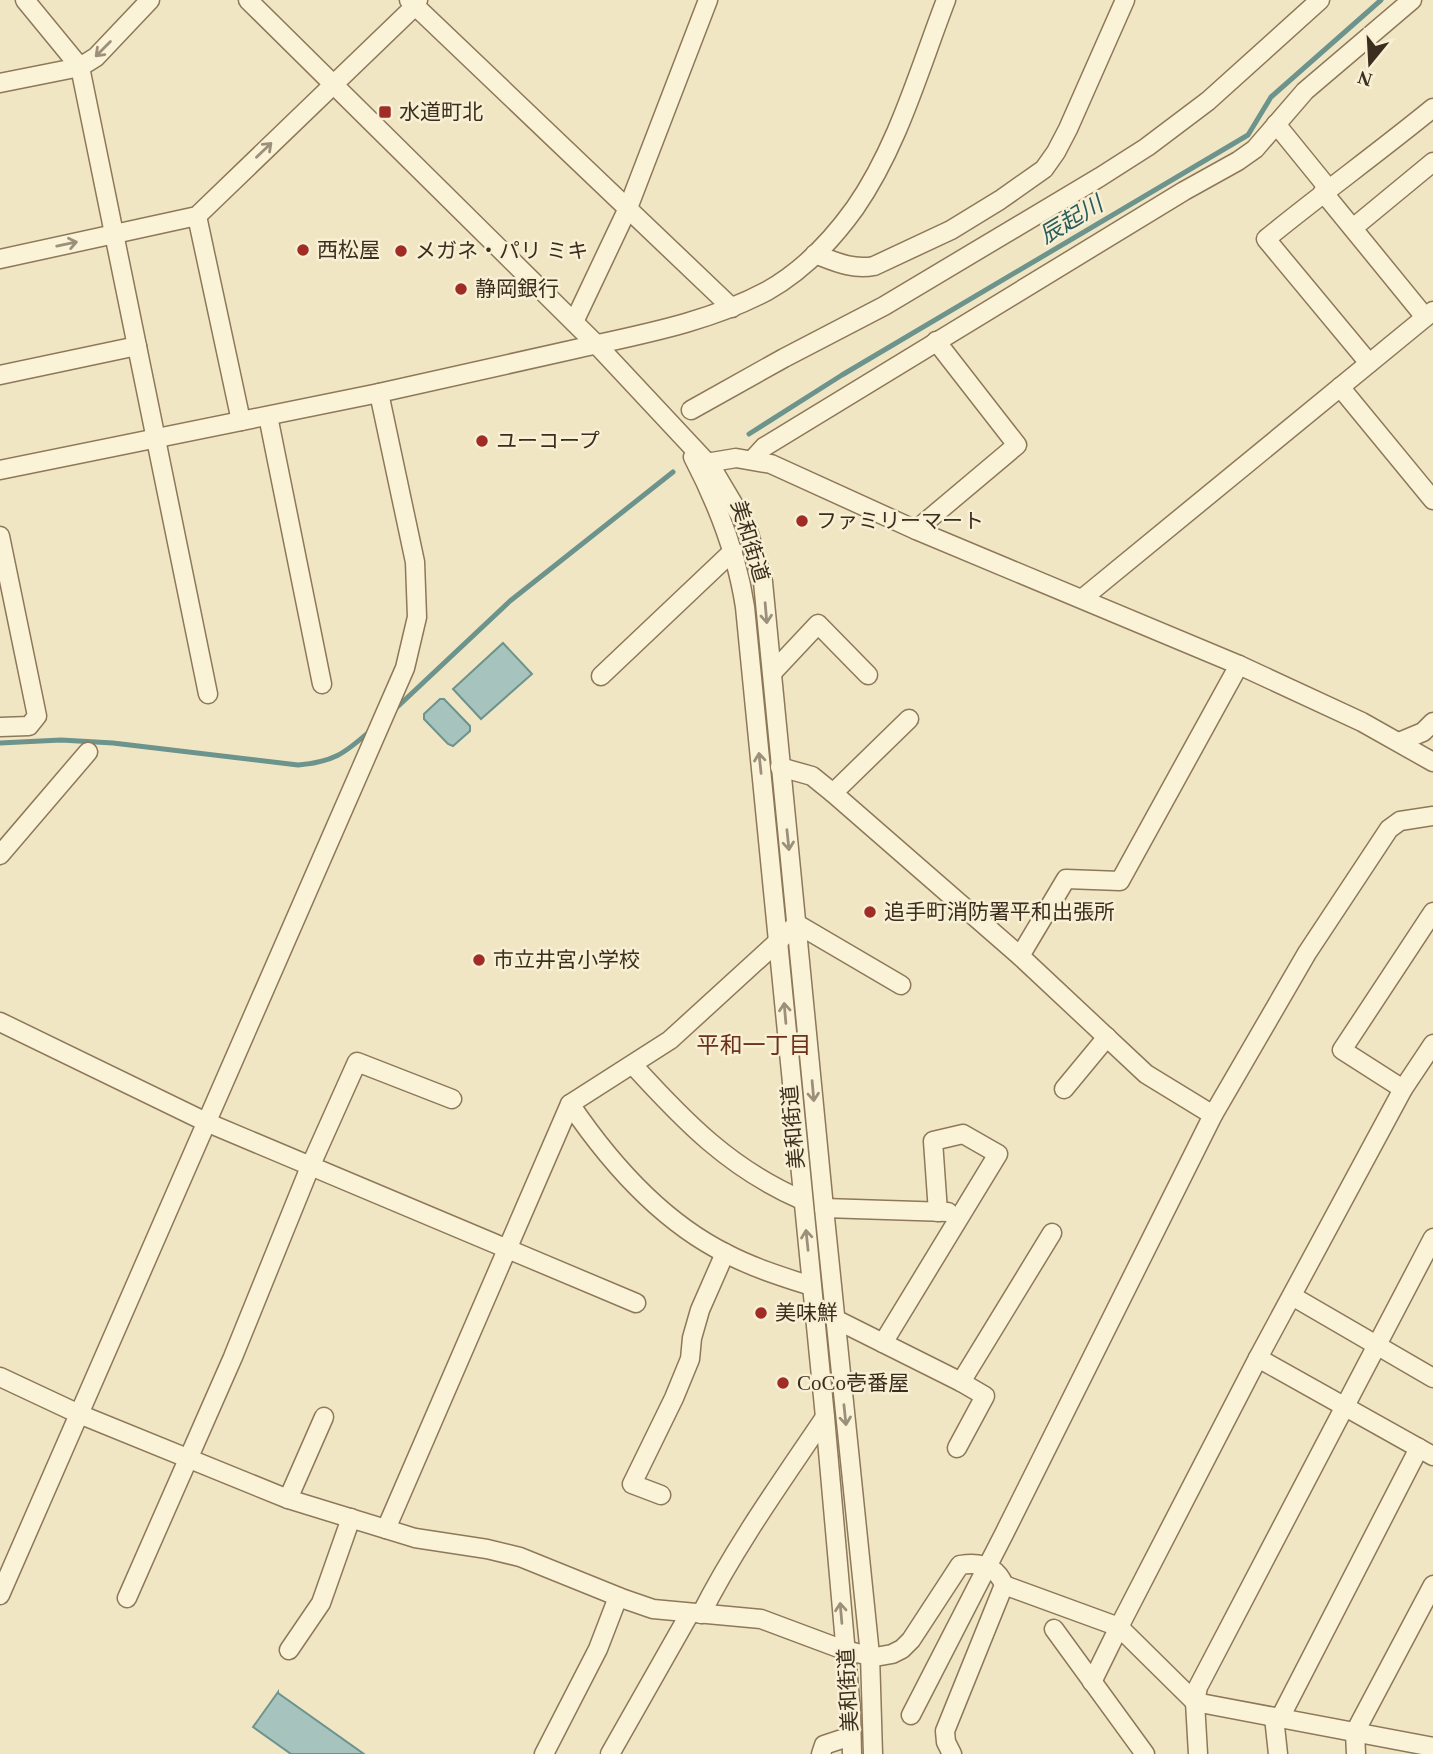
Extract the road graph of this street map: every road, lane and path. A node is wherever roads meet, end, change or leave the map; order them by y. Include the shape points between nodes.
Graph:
1 (25, 0) edge
2 (150, 0) edge
3 (248, 0) edge
4 (708, 0) edge
5 (946, 0) edge
6 (1125, 0) edge
7 (1320, 0) edge
8 (1412, 0) edge
9 (414, 2) edge
10 (80, 67) junction
11 (0, 83) edge
12 (332, 84) junction
13 (1433, 108) edge
14 (1276, 124) junction
15 (1433, 162) edge
16 (1325, 190) junction
17 (628, 208) junction
18 (197, 216) junction
19 (1353, 229) junction
20 (114, 234) junction
21 (815, 254) junction
22 (0, 259) edge
23 (732, 308) junction
24 (1429, 314) edge
25 (574, 322) junction
26 (936, 341) junction
27 (597, 345) junction
28 (137, 346) junction
29 (1370, 363) junction
30 (0, 374) edge
31 (1340, 387) junction
32 (379, 393) junction
33 (691, 410) dead end
34 (268, 416) junction
35 (241, 421) junction
36 (681, 436) junction
37 (157, 438) junction
38 (752, 459) junction
39 (706, 463) junction
40 (0, 470) edge
41 (1433, 500) edge
42 (916, 530) junction
43 (0, 536) edge
44 (733, 551) junction
45 (1083, 598) junction
46 (1239, 665) junction
47 (772, 673) junction
48 (868, 675) dead end
49 (601, 676) dead end
50 (322, 684) dead end
51 (208, 694) dead end
52 (909, 719) dead end
53 (1433, 722) edge
54 (0, 727) edge
55 (1399, 742) junction
56 (88, 752) dead end
57 (1433, 762) edge
58 (780, 767) junction
59 (832, 793) junction
60 (1433, 816) edge
61 (0, 855) edge
62 (1433, 912) edge
63 (797, 924) junction
64 (778, 942) junction
65 (1020, 956) junction
66 (901, 985) dead end
67 (0, 1022) edge
68 (1107, 1037) junction
69 (1433, 1044) edge
70 (633, 1065) junction
71 (1064, 1088) dead end
72 (1403, 1089) junction
73 (452, 1099) dead end
74 (570, 1104) junction
75 (1213, 1115) junction
76 (206, 1122) junction
77 (310, 1167) junction
78 (802, 1200) junction
79 (824, 1208) junction
80 (938, 1212) junction
81 (962, 1213) junction
82 (1052, 1233) dead end
83 (1433, 1238) edge
84 (508, 1250) junction
85 (725, 1253) junction
86 (811, 1286) junction
87 (1292, 1296) junction
88 (636, 1303) dead end
89 (835, 1319) junction
90 (883, 1343) junction
91 (1378, 1345) junction
92 (1258, 1358) junction
93 (1432, 1376) edge
94 (0, 1377) edge
95 (961, 1381) junction
96 (1346, 1407) junction
97 (79, 1415) junction
98 (324, 1417) dead end
99 (825, 1417) junction
100 (957, 1448) dead end
101 (1426, 1452) edge
102 (186, 1459) junction
103 (661, 1495) dead end
104 (288, 1499) junction
105 (351, 1518) junction
106 (386, 1529) junction
107 (988, 1566) junction
108 (1004, 1585) junction
109 (1433, 1585) edge
110 (0, 1595) edge
111 (618, 1597) junction
112 (127, 1598) dead end
113 (695, 1614) junction
114 (1119, 1627) junction
115 (1054, 1629) dead end
116 (289, 1650) dead end
117 (844, 1650) junction
118 (870, 1656) junction
119 (1092, 1682) junction
120 (1195, 1702) junction
121 (911, 1714) dead end
122 (1277, 1718) junction
123 (1355, 1732) junction
124 (852, 1745) edge
125 (1433, 1747) edge
126 (544, 1754) edge
127 (610, 1754) edge
128 (821, 1754) edge
129 (873, 1754) edge
130 (952, 1754) edge
131 (1145, 1754) edge
132 (1198, 1754) edge
133 (1278, 1754) edge
134 (1356, 1754) edge

1 - 10 street
2 -> 10 street via 96,57
3 - 12 street, 美和街道
4 - 17 street
5 - 21 street via 892,142 854,209
6 - 21 street via 1044,169 951,230 874,266 846,266
7 - 33 street via 1208,101 1124,162 884,306
8 - 14 street via 1305,91
9 - 12 street
9 - 17 street
10 - 11 street
10 - 20 street
18 -> 12 street
12 - 25 street, 美和街道
13 - 16 street
14 - 16 street
14 - 26 street via 1238,161
15 - 19 street
16 - 19 street
16 - 29 street via 1266,239
17 - 23 street
17 - 25 street
18 - 20 street
18 - 35 street
19 - 24 street
22 -> 20 street
20 - 28 street
21 - 23 street via 769,289
23 - 27 street
24 - 29 street
25 - 27 street, 美和街道
26 - 38 street via 764,447
26 - 42 street via 1017,445
27 - 32 street
27 - 36 street, 美和街道
28 - 30 street
28 - 37 street
29 - 31 street
31 - 41 street
31 - 45 street
32 - 34 street
32 - 76 street via 415,562 417,617 405,668
34 - 35 street
34 - 50 street
35 - 37 street
36 - 39 street, 美和街道
36 - 44 street, 美和街道 via 708,486
37 - 40 street
37 - 51 street
38 - 39 street
38 - 42 street
39 -> 47 street, 美和街道 via 722,481 747,527 763,582
42 - 45 street
43 - 54 street via 37,716 29,726
44 - 49 street
64 -> 44 street, 美和街道 via 745,607
45 - 46 street
46 - 55 street
46 - 65 street via 1120,881 1066,879
47 - 48 street via 818,624
47 - 58 street, 美和街道
52 - 59 street
53 - 55 street via 1423,732
55 - 57 street
56 - 61 street
58 - 59 street via 812,776
58 -> 63 street, 美和街道
59 - 65 street
60 - 75 street via 1401,821 1389,829 1307,953
62 - 72 street via 1342,1050
63 - 64 street
63 - 66 street
63 -> 79 street, 美和街道
64 - 70 street via 670,1040
78 -> 64 street, 美和街道
65 - 68 street
67 - 76 street
68 - 71 street
68 - 75 street via 1146,1074
69 - 72 street
70 - 74 street
70 - 78 street via 708,1143
72 - 87 street
73 - 77 street via 357,1062
74 - 84 street
74 - 85 street via 594,1140 631,1181 672,1218
75 - 107 street
76 - 77 street
76 - 97 street
77 - 84 street
77 - 102 street
86 -> 78 street, 美和街道
79 - 80 street
79 - 89 street, 美和街道
80 - 81 street
80 - 81 street via 933,1141 963,1134 998,1154
81 - 90 street
82 - 95 street
83 - 91 street
84 - 88 street
84 - 106 street
85 - 86 street
85 - 103 street via 700,1310 690,1359 632,1484
86 - 99 street, 美和街道
87 - 91 street
87 - 92 street
89 - 90 street
89 -> 118 street, 美和街道
90 - 95 street
91 - 93 street
91 - 96 street
92 - 96 street
92 - 114 street
94 - 97 street
95 - 100 street via 985,1396
96 - 101 street
96 - 120 street via 1198,1686
97 - 102 street
97 - 110 street
98 - 104 street
99 - 113 street
117 -> 99 street, 美和街道
101 - 122 street
102 - 104 street
102 - 112 street
104 - 105 street
105 - 106 street
105 - 116 street via 321,1603
106 - 111 street via 520,1557
107 - 108 street
107 - 118 street via 960,1565 911,1640 892,1654
107 - 121 street
108 - 114 street
108 - 130 street via 945,1731
109 - 123 street
111 - 113 street via 653,1609
111 - 126 street via 598,1649
113 - 117 street via 761,1619
113 - 127 street
114 - 119 street
114 - 120 street
115 - 119 street
117 - 118 street
117 - 124 street, 美和街道
118 - 129 street, 美和街道
119 - 131 street
120 - 122 street
120 - 132 street
122 - 123 street
122 - 133 street
123 - 125 street
123 - 134 street
124 - 128 street via 824,1745

